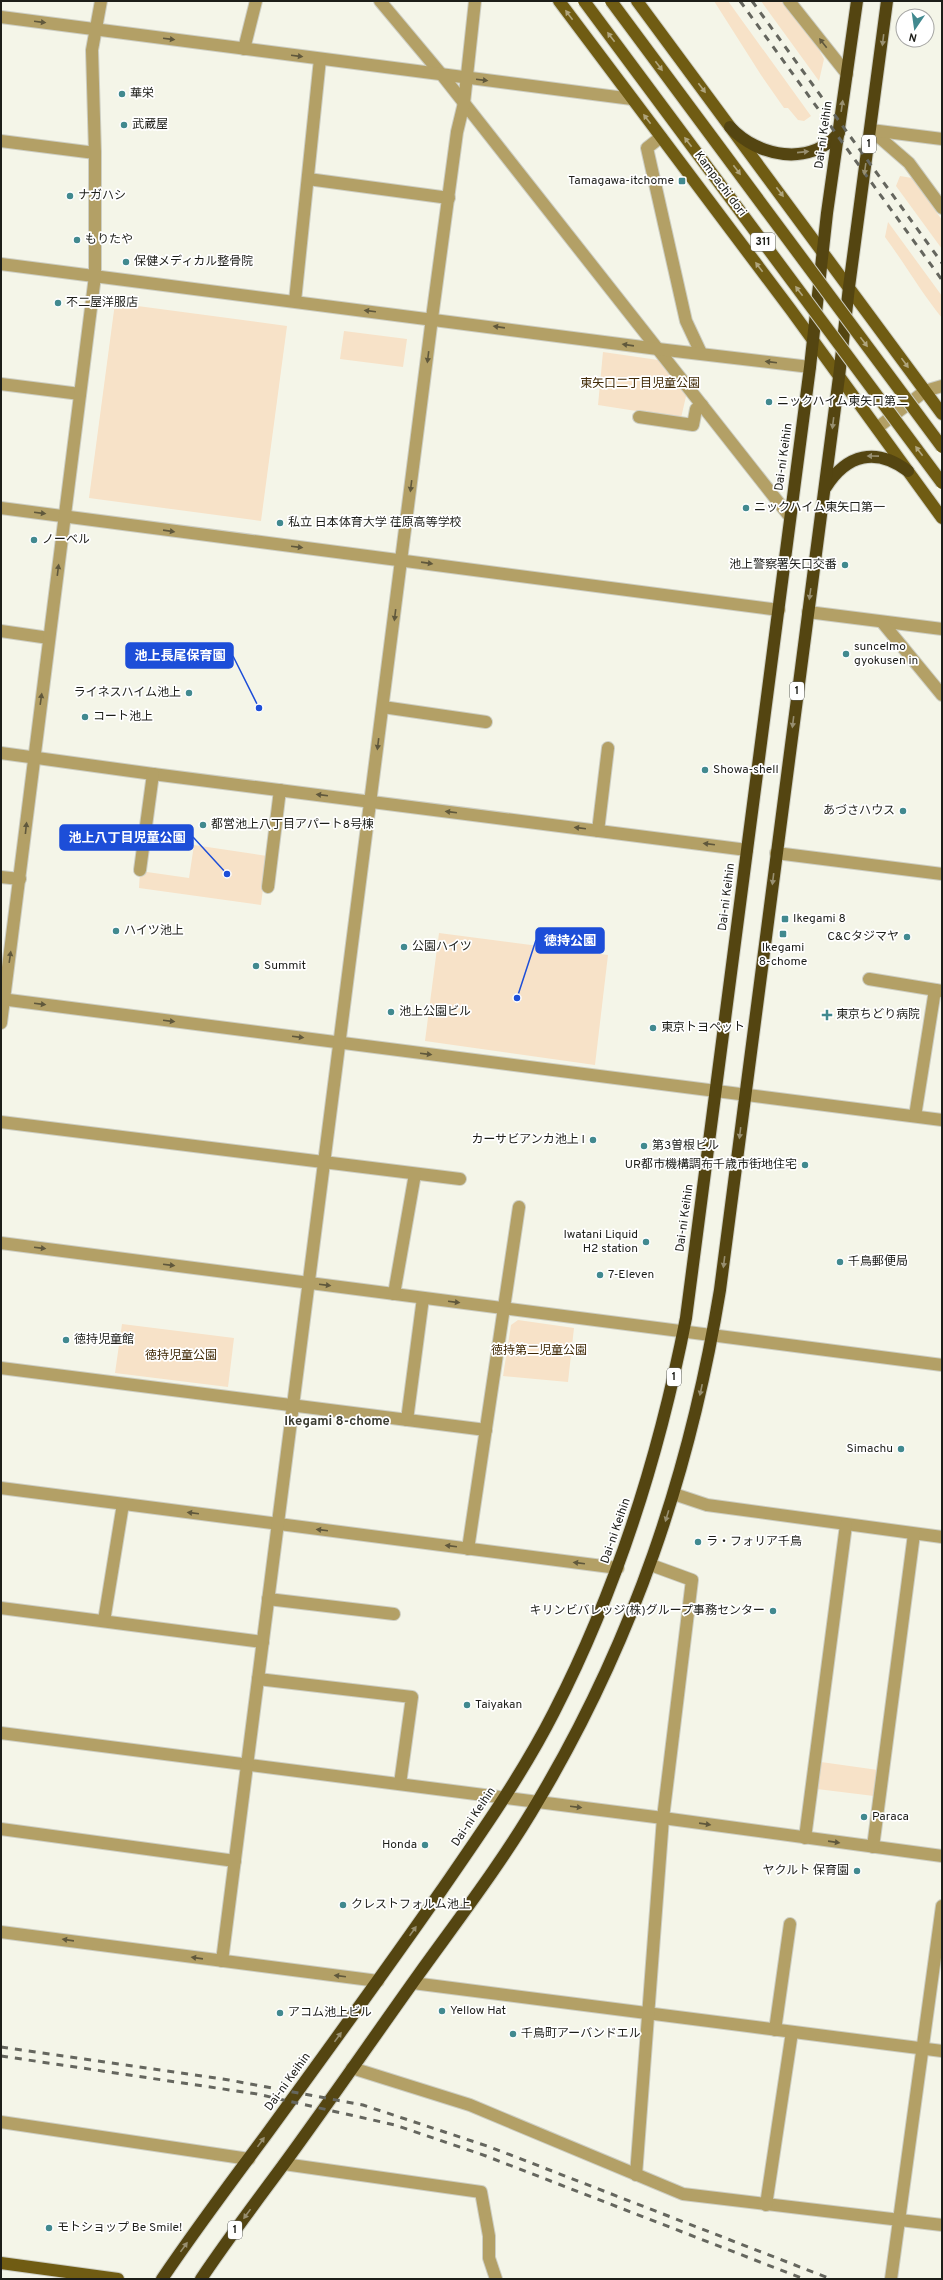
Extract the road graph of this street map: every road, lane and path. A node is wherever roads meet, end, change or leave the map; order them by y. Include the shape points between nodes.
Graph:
1 (100, 1) edge
2 (256, 1) edge
3 (380, 1) edge
4 (475, 1) edge
5 (559, 1) edge
6 (584, 1) edge
7 (611, 1) edge
8 (636, 1) edge
9 (789, 1) edge
10 (857, 1) edge
11 (888, 1) edge
12 (1, 17) edge
13 (94, 30) junction
14 (244, 49) junction
15 (320, 59) junction
16 (847, 74) junction
17 (442, 75) junction
18 (465, 78) junction
19 (632, 99) junction
20 (464, 102) junction
21 (730, 127) junction
22 (871, 130) junction
23 (839, 133) junction
24 (661, 137) junction
25 (942, 139) edge
26 (1, 141) edge
27 (95, 154) junction
28 (308, 179) junction
29 (449, 198) junction
30 (942, 208) edge
31 (823, 252) junction
32 (1, 264) edge
33 (95, 276) junction
34 (849, 287) junction
35 (295, 301) junction
36 (432, 318) junction
37 (813, 340) junction
38 (658, 349) junction
39 (701, 353) junction
40 (810, 367) junction
41 (839, 377) junction
42 (1, 384) edge
43 (942, 386) edge
44 (926, 391) junction
45 (80, 394) junction
46 (702, 405) junction
47 (942, 414) edge
48 (639, 417) dead end
49 (876, 428) junction
50 (942, 447) edge
51 (908, 471) junction
52 (942, 483) edge
53 (825, 489) junction
54 (1, 508) edge
55 (65, 517) junction
56 (790, 517) junction
57 (942, 518) edge
58 (402, 559) junction
59 (778, 610) junction
60 (808, 612) junction
61 (882, 622) junction
62 (942, 629) edge
63 (1, 631) edge
64 (49, 638) junction
65 (942, 695) edge
66 (383, 708) junction
67 (486, 722) dead end
68 (608, 748) dead end
69 (1, 753) edge
70 (34, 757) junction
71 (153, 774) junction
72 (280, 790) junction
73 (371, 801) junction
74 (598, 830) junction
75 (747, 850) junction
76 (776, 853) junction
77 (140, 870) dead end
78 (942, 874) edge
79 (1, 877) edge
80 (20, 879) junction
81 (268, 887) dead end
82 (868, 979) dead end
83 (938, 990) edge
84 (2, 999) edge
85 (1, 1023) edge
86 (340, 1043) junction
87 (716, 1092) junction
88 (745, 1095) junction
89 (915, 1116) junction
90 (942, 1120) edge
91 (1, 1122) edge
92 (324, 1163) junction
93 (415, 1174) junction
94 (460, 1179) dead end
95 (519, 1207) dead end
96 (1, 1243) edge
97 (309, 1283) junction
98 (394, 1294) junction
99 (423, 1298) junction
100 (503, 1308) junction
101 (683, 1331) junction
102 (713, 1335) junction
103 (942, 1365) edge
104 (1, 1368) edge
105 (293, 1404) junction
106 (407, 1420) junction
107 (486, 1430) junction
108 (1, 1488) edge
109 (674, 1494) junction
110 (123, 1504) junction
111 (278, 1524) junction
112 (846, 1525) junction
113 (914, 1534) junction
114 (942, 1538) edge
115 (468, 1549) junction
116 (651, 1565) junction
117 (618, 1568) junction
118 (268, 1599) junction
119 (1, 1608) edge
120 (394, 1614) dead end
121 (104, 1621) junction
122 (263, 1642) junction
123 (258, 1679) junction
124 (1, 1734) edge
125 (247, 1765) junction
126 (400, 1784) junction
127 (505, 1798) junction
128 (538, 1802) junction
129 (663, 1818) junction
130 (1, 1829) edge
131 (805, 1838) junction
132 (873, 1847) junction
133 (942, 1856) edge
134 (235, 1861) junction
135 (942, 1906) edge
136 (790, 1924) dead end
137 (1, 1932) edge
138 (222, 1961) junction
139 (378, 1982) junction
140 (413, 1983) junction
141 (647, 2013) junction
142 (775, 2030) junction
143 (792, 2032) junction
144 (923, 2048) junction
145 (942, 2051) edge
146 (352, 2068) junction
147 (1, 2122) edge
148 (248, 2159) junction
149 (284, 2164) junction
150 (636, 2175) junction
151 (766, 2205) junction
152 (900, 2220) junction
153 (942, 2226) edge
154 (1, 2263) edge
155 (118, 2279) edge
156 (162, 2279) edge
157 (201, 2279) edge
158 (496, 2279) edge
159 (891, 2279) edge

1 - 13 street
2 - 14 street
3 - 17 street
4 - 18 street
19 -> 5 main road
52 -> 6 main road, Kampachi dori / 311, bridge
7 -> 50 main road, Kampachi dori / 311, bridge
8 -> 21 main road
16 -> 9 street
10 - 16 highway, Dai-ni Keihin / 1
11 -> 22 highway, 1
12 -> 13 street
13 -> 14 street
13 - 27 street via 92,50
14 -> 15 street
15 - 17 street
15 - 28 street
23 -> 16 highway, Dai-ni Keihin / 1
17 - 18 street
17 - 20 street
18 -> 19 street
18 - 20 street
24 -> 19 main road
20 - 29 street
20 - 38 street
21 -> 23 highway via 753,146 780,153 812,152 831,142
21 -> 31 main road
22 - 25 street
22 - 30 street via 910,163
22 -> 34 highway, 1
23 - 31 highway, Dai-ni Keihin / 1
37 -> 24 main road
24 - 39 street via 647,148 686,321
26 - 27 street
27 - 33 street
28 - 29 street
28 - 35 street
29 - 36 street
31 - 34 main road
31 - 37 highway, Dai-ni Keihin / 1
32 - 33 street
33 - 35 street
33 - 45 street
34 - 41 highway, 1
34 -> 44 main road
36 -> 35 street
38 -> 36 street
36 -> 58 street
37 - 40 highway, Dai-ni Keihin / 1
37 - 41 main road
38 - 39 street
38 - 46 street
40 -> 39 street
40 - 56 highway, Dai-ni Keihin / 1
41 - 49 main road
41 -> 53 highway, 1
42 - 45 street
43 - 44 street
44 - 47 main road
44 - 49 street
45 - 55 street
46 - 48 street via 696,409 693,425
46 - 56 street
49 - 51 main road
51 -> 53 highway via 890,459 869,456 843,467
51 - 57 main road
53 -> 60 highway, 1
54 -> 55 street
55 -> 58 street
64 -> 55 street
56 - 59 highway, Dai-ni Keihin / 1
58 -> 59 street
58 -> 66 street
59 - 75 highway, Dai-ni Keihin / 1
60 - 61 street
60 -> 76 highway, 1
61 - 62 street
61 - 65 street
63 - 64 street
70 -> 64 street
66 - 67 street
66 -> 73 street
68 - 74 street
69 - 70 street
70 - 71 street
80 -> 70 street
71 - 72 street
71 - 77 street
73 -> 72 street
72 - 81 street
74 -> 73 street
73 - 86 street
75 -> 74 street
75 - 87 highway, Dai-ni Keihin / 1
76 - 78 street
76 -> 88 highway, 1
79 - 80 street
84 -> 80 street
82 - 83 street
83 - 89 street
84 - 85 street
84 -> 86 street
86 -> 87 street
86 - 92 street
87 - 88 street
87 - 101 highway, Dai-ni Keihin / 1
88 - 89 street
88 -> 102 highway, 1
89 - 90 street
91 - 92 street
92 - 93 street
92 - 97 street
93 - 94 street
93 - 98 street
95 - 100 street
96 -> 97 street
97 -> 98 street
97 - 105 street
98 - 99 street
99 -> 100 street
99 - 106 street
100 - 101 street
100 - 107 street
101 - 102 street
101 - 117 highway, Dai-ni Keihin / 1 via 656,1451
102 - 103 street
102 -> 109 highway, 1 via 696,1415
104 - 105 street
105 - 106 street
105 - 111 street
106 - 107 street
107 - 115 street
108 - 110 street
109 - 112 street via 707,1505
109 -> 116 highway, 1
111 -> 110 street
110 - 121 street
115 -> 111 street
111 - 118 street
112 - 113 street
112 - 131 street
113 - 114 street
113 - 132 street
117 -> 115 street
116 - 128 highway, 1 via 607,1672
116 - 129 street via 692,1580
117 - 127 highway, Dai-ni Keihin / 1 via 598,1618 553,1714
118 - 120 street
118 - 122 street
119 - 121 street
121 - 122 street
122 - 123 street
123 - 125 street
123 - 126 street via 412,1697
124 - 125 street
125 - 126 street
125 - 134 street
126 - 127 street
127 - 128 street
139 -> 127 highway, Dai-ni Keihin / 1
128 -> 129 street
128 - 140 highway, 1 via 514,1841
129 -> 131 street
129 - 141 street
130 - 134 street
131 -> 132 street
132 - 133 street
134 - 138 street
135 - 144 street
136 - 142 street
138 -> 137 street
139 -> 138 street
148 -> 139 highway, Dai-ni Keihin / 1
140 - 141 street
140 - 146 highway, 1
141 - 142 street
141 - 150 street
142 - 143 street
143 - 144 street
143 - 151 street
144 - 145 street
144 - 152 street
146 - 149 highway, 1
146 - 150 street via 470,2106
147 - 148 street
156 -> 148 highway, Dai-ni Keihin / 1
149 -> 157 highway, 1
149 - 158 street via 481,2192 489,2236 489,2258
150 - 151 street via 683,2194
151 - 152 street
152 - 153 street
152 - 159 street
154 - 155 main road

